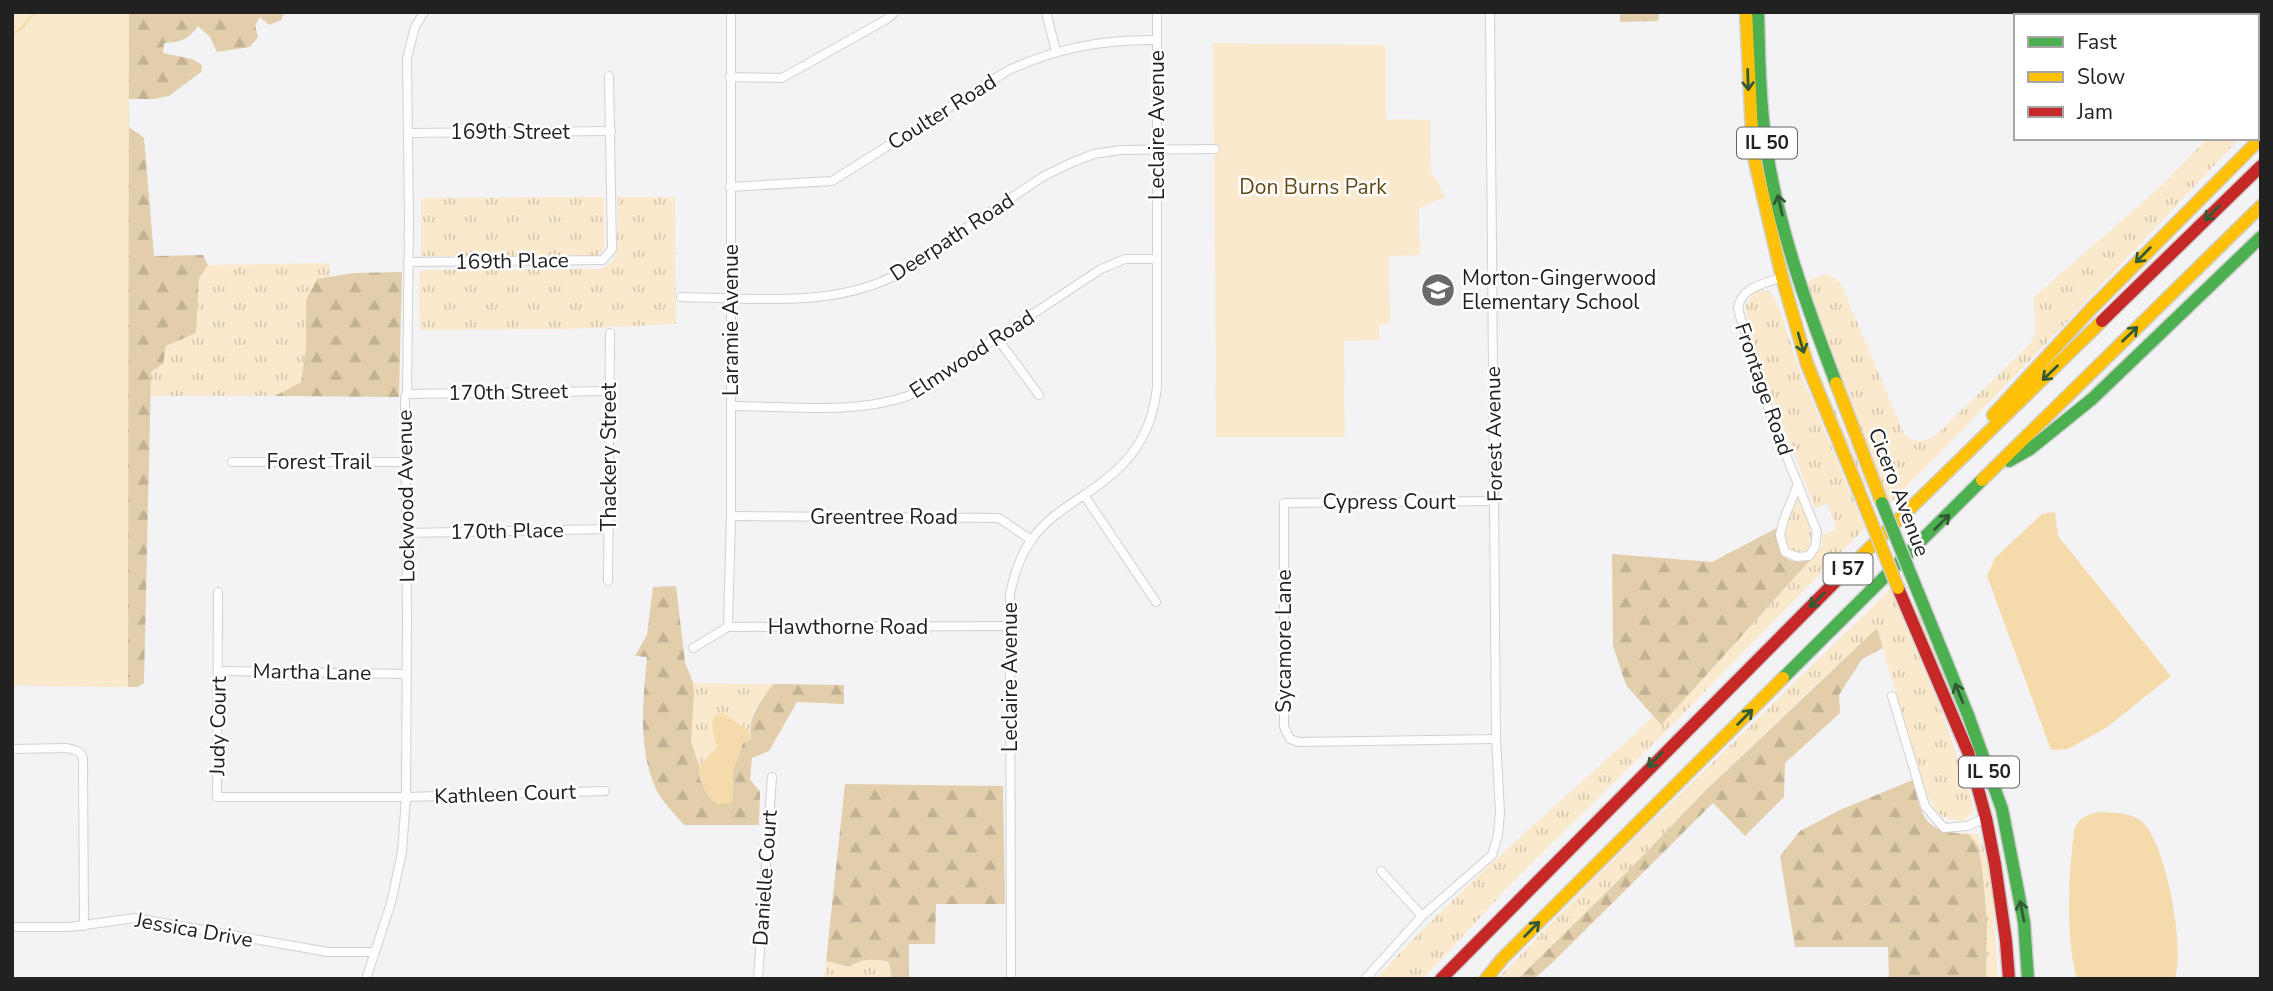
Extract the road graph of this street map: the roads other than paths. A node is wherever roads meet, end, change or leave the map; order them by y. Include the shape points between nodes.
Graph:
1 (424, 12) edge
2 (731, 12) edge
3 (895, 12) edge
4 (1046, 12) edge
5 (1157, 12) edge
6 (1490, 12) edge
7 (1746, 12) edge
8 (1758, 12) edge
9 (885, 16) edge
10 (1157, 40) junction
11 (1056, 51) junction
12 (609, 76) dead end
13 (730, 77) junction
14 (611, 131) junction
15 (409, 133) junction
16 (2244, 140) edge
17 (2259, 140) edge
18 (1157, 149) junction
19 (1215, 149) dead end
20 (2261, 166) edge
21 (730, 187) junction
22 (2261, 206) edge
23 (2178, 219) junction
24 (2261, 237) edge
25 (1157, 259) junction
26 (408, 262) junction
27 (1797, 271) junction
28 (1782, 277) junction
29 (681, 297) dead end
30 (732, 298) junction
31 (610, 333) dead end
32 (997, 338) junction
33 (610, 391) junction
34 (407, 394) junction
35 (1039, 395) dead end
36 (731, 406) junction
37 (232, 462) dead end
38 (406, 462) junction
39 (1995, 469) junction
40 (1798, 484) junction
41 (1084, 495) junction
42 (1494, 501) junction
43 (1284, 503) joint
44 (731, 516) junction
45 (1903, 516) junction
46 (608, 529) junction
47 (406, 533) junction
48 (1031, 540) junction
49 (608, 581) dead end
50 (218, 592) dead end
51 (1156, 602) dead end
52 (1009, 626) junction
53 (727, 627) junction
54 (692, 648) dead end
55 (218, 671) junction
56 (407, 674) junction
57 (1892, 696) dead end
58 (1496, 739) junction
59 (12, 749) edge
60 (772, 777) dead end
61 (605, 791) dead end
62 (406, 797) junction
63 (1986, 817) junction
64 (1381, 871) dead end
65 (1422, 916) junction
66 (84, 926) junction
67 (12, 927) edge
68 (375, 952) junction
69 (366, 979) edge
70 (758, 979) edge
71 (1011, 979) edge
72 (1365, 979) edge
73 (1441, 979) edge
74 (1486, 979) edge
75 (2009, 979) edge
76 (2028, 979) edge

1 - 15 street, Lockwood Avenue via 407,58
2 - 13 street, Laramie Avenue
3 - 9 street
4 - 11 street
5 - 10 street, Leclaire Avenue
6 - 42 street, Forest Avenue
7 -> 28 main road, Cicero Avenue / IL 50 via 1753,153
27 -> 8 main road, Cicero Avenue / IL 50 via 1767,150
9 - 13 street via 782,78
10 - 11 street, Coulter Road via 1104,41
10 - 18 street, Leclaire Avenue
11 - 21 street, Coulter Road via 1007,71 832,181
12 - 14 street
13 - 21 street, Laramie Avenue
14 - 15 street, 169th Street
14 - 26 street, 169th Place via 612,249 603,260
15 - 26 street, Lockwood Avenue
16 - 23 main road
17 - 23 main road
18 - 19 street, Deerpath Road
18 - 25 street, Leclaire Avenue
18 - 30 street, Deerpath Road via 1109,151 1066,165 878,284 825,297
20 -> 45 main road, I 57
21 - 30 street, Laramie Avenue
39 -> 22 main road, I 57
23 -> 45 main road via 2042,360
24 - 39 main road via 2092,399 2030,450
25 - 32 street, Elmwood Road via 1111,263
25 - 41 street, Leclaire Avenue via 1153,413 1133,455
26 - 34 street, Lockwood Avenue
27 - 28 main road
76 -> 27 main road, Cicero Avenue / IL 50, bridge via 2024,922 2003,809 1836,383
28 - 40 street, Frontage Road via 1745,292 1738,309 1772,420
28 -> 63 main road, Cicero Avenue / IL 50, bridge via 1807,364 1968,752
29 - 30 street, Deerpath Road
30 - 36 street, Laramie Avenue
31 - 33 street, Thackery Street
32 - 35 street
32 - 36 street, Elmwood Road via 924,387 886,404
33 - 34 street, 170th Street
33 - 46 street, Thackery Street
34 - 38 street, Lockwood Avenue
36 - 44 street, Laramie Avenue
37 - 38 street, Forest Trail
38 - 47 street, Lockwood Avenue
74 -> 39 main road, I 57
40 - 40 street, Frontage Road via 1817,532 1809,556 1797,557 1784,552 1780,536
41 - 48 street, Leclaire Avenue via 1058,512
41 - 51 street
42 - 43 street, Cypress Court
42 - 58 street, Forest Avenue
43 - 58 street, Sycamore Lane via 1284,727 1290,739
44 - 48 street, Greentree Road via 999,518
44 - 53 street, Laramie Avenue
45 -> 73 main road, I 57
46 - 47 street, 170th Place
46 - 49 street, Thackery Street
47 - 56 street, Lockwood Avenue
48 - 52 street, Leclaire Avenue via 1013,578
50 - 55 street, Judy Court
52 - 53 street, Hawthorne Road
52 - 71 street, Leclaire Avenue
53 - 54 street
55 - 56 street, Martha Lane
55 - 62 street, Judy Court via 217,797
56 - 62 street, Lockwood Avenue
57 - 63 street via 1925,806 1944,828 1967,826
58 - 65 street, Forest Avenue via 1500,812 1492,855
59 - 66 street via 67,748 81,753
60 - 70 street, Danielle Court
61 - 62 street, Kathleen Court
62 - 68 street, Lockwood Avenue via 402,852
63 - 75 main road, Cicero Avenue / IL 50
64 - 65 street
65 - 72 street
66 - 67 street, Jessica Drive
66 - 68 street, Jessica Drive via 135,918 328,952
68 - 69 street, Lockwood Avenue

